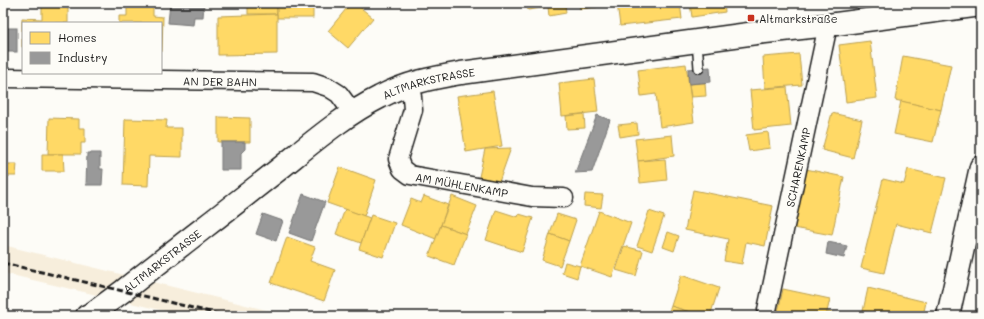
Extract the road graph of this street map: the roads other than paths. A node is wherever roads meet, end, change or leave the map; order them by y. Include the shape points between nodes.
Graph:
1 (981, 5) edge
2 (828, 25) junction
3 (697, 41) junction
4 (700, 68) dead end
5 (3, 78) edge
6 (409, 84) junction
7 (352, 113) junction
8 (981, 167) edge
9 (564, 198) dead end
10 (766, 313) edge
11 (87, 316) edge
12 (948, 316) edge

1 - 2 main road, ALTMARKSTRASSE
2 - 3 main road, ALTMARKSTRASSE
2 - 10 street, SCHARENKAMP
3 - 4 lane
3 - 6 main road, ALTMARKSTRASSE via 461,73
5 - 7 street, AN DER BAHN via 313,82 339,94
6 - 7 main road, ALTMARKSTRASSE via 381,96
6 - 9 street, AM MÜHLENKAMP via 413,110 398,159 402,169 410,175 532,197
7 - 11 main road, ALTMARKSTRASSE via 109,302
8 - 12 main road

